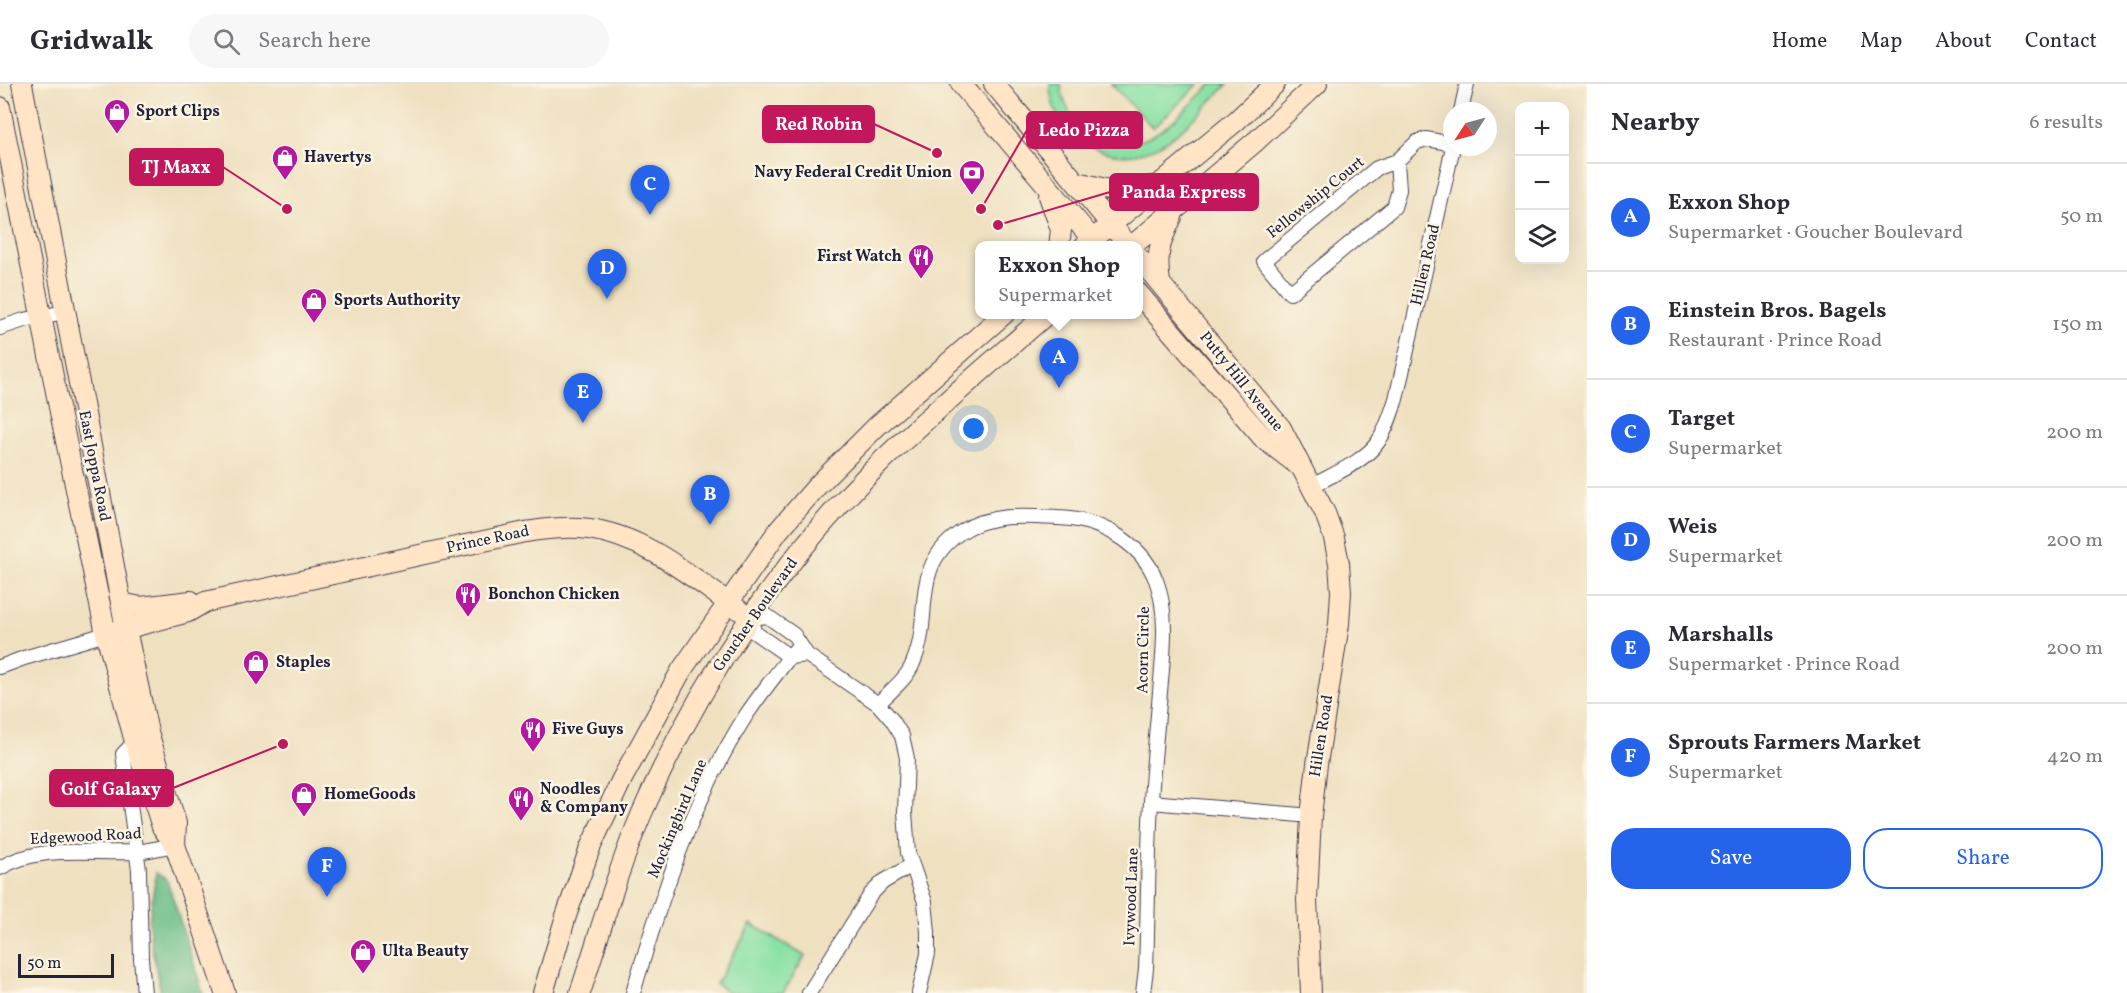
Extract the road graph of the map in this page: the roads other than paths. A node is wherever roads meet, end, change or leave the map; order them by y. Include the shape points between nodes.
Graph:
1 (22, 84) edge
2 (960, 84) edge
3 (994, 84) edge
4 (1275, 84) edge
5 (1317, 84) edge
6 (1467, 84) edge
7 (1463, 102) edge
8 (1, 118) edge
9 (1443, 143) edge
10 (1450, 156) edge
11 (1397, 161) junction
12 (1042, 180) junction
13 (1077, 182) junction
14 (1160, 183) junction
15 (1176, 208) junction
16 (1111, 224) junction
17 (1060, 241) edge
18 (1090, 241) edge
19 (1094, 241) edge
20 (1126, 241) edge
21 (1136, 241) edge
22 (1143, 263) edge
23 (1160, 283) junction
24 (1143, 301) edge
25 (65, 312) junction
26 (42, 316) junction
27 (999, 319) edge
28 (1042, 319) edge
29 (0, 328) edge
30 (1300, 467) junction
31 (1312, 486) junction
32 (206, 602) junction
33 (728, 602) junction
34 (121, 603) junction
35 (751, 618) junction
36 (126, 629) junction
37 (106, 634) junction
38 (804, 648) junction
39 (790, 657) junction
40 (0, 667) edge
41 (878, 704) junction
42 (135, 742) junction
43 (1151, 802) junction
44 (1311, 816) junction
45 (176, 844) junction
46 (137, 852) junction
47 (912, 865) junction
48 (0, 868) edge
49 (144, 993) edge
50 (225, 993) edge
51 (543, 993) edge
52 (580, 993) edge
53 (633, 993) edge
54 (809, 993) edge
55 (919, 993) edge
56 (1143, 993) edge
57 (1311, 993) edge

1 - 25 main road, East Joppa Road
2 - 12 main road
3 - 13 main road
4 - 14 main road
5 - 15 main road via 1257,141
6 - 7 street
8 - 26 main road, East Joppa Road
9 - 11 street, Fellowship Court via 1427,139 1417,142
10 - 31 street, Hillen Road via 1388,423 1378,443 1366,455
11 - 11 street, Fellowship Court via 1377,168 1264,261 1290,293 1394,207 1399,190
12 - 17 main road via 1055,209
12 - 18 main road
13 - 14 main road via 1130,193
13 - 16 main road
14 - 16 main road
15 - 21 main road
15 - 23 main road via 1161,238 1157,260
16 - 19 main road
16 - 20 main road
22 - 23 main road, Putty Hill Avenue
23 - 30 main road, Putty Hill Avenue via 1281,428
24 - 30 main road, Putty Hill Avenue via 1264,439
25 - 26 street
25 - 34 main road, East Joppa Road
26 - 29 street
26 - 37 main road, East Joppa Road
27 - 33 main road, Goucher Boulevard via 877,426 818,485 778,531
28 - 35 main road, Goucher Boulevard via 883,460 808,543
30 - 31 main road, Hillen Road
31 - 44 main road, Hillen Road via 1334,538 1341,592
32 - 33 main road, Prince Road via 525,532 572,528 609,533 644,546
32 - 34 main road, Prince Road via 141,607
32 - 36 main road, Prince Road via 188,612
33 - 35 main road, Prince Road
33 - 51 main road, Goucher Boulevard via 675,681 622,779 587,858
34 - 36 main road, East Joppa Road
35 - 38 street via 767,615
35 - 39 street via 754,632
35 - 52 main road, Goucher Boulevard via 683,729 641,814
36 - 37 main road, Prince Road
36 - 45 main road, East Joppa Road via 148,732 176,823
37 - 40 street
37 - 42 main road, East Joppa Road
38 - 39 street
38 - 41 street
39 - 53 street, Mockingbird Lane via 746,716 710,780 654,921
41 - 43 street, Acorn Circle via 912,666 922,627 924,586 932,564 961,532 986,520 1015,515 1071,518 1099,526 1134,548 1149,566 1163,606
41 - 47 street via 899,729 905,746 905,812
42 - 45 main road, East Joppa Road via 162,827
42 - 46 street via 123,754
43 - 44 street
43 - 56 street, Ivywood Lane
44 - 57 main road, Hillen Road via 1307,900
45 - 46 street, Edgewood Road
45 - 50 main road, East Joppa Road
46 - 48 street, Edgewood Road via 33,855
46 - 49 street
47 - 54 street via 871,894
47 - 55 street via 925,902 928,932 928,954

